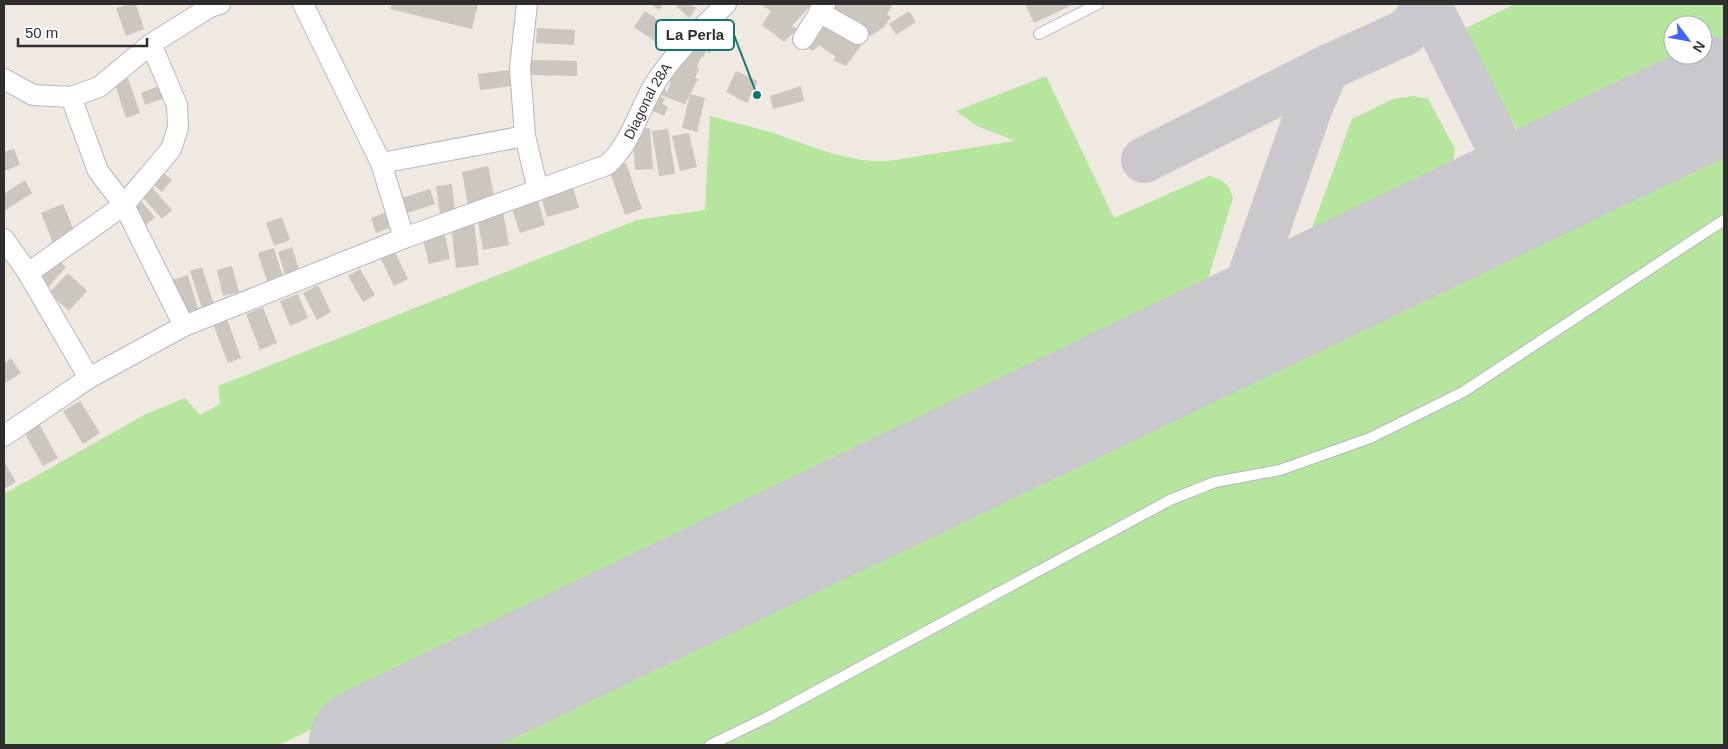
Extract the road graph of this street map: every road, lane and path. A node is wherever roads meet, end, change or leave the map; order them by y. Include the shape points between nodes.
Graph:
1 (303, 4) edge
2 (527, 4) edge
3 (726, 4) edge
4 (1098, 4) edge
5 (213, 5) edge
6 (822, 8) edge
7 (858, 34) dead end
8 (1039, 34) dead end
9 (803, 39) dead end
10 (151, 44) junction
11 (4, 79) edge
12 (71, 98) junction
13 (525, 136) junction
14 (381, 163) junction
15 (538, 190) junction
16 (124, 205) junction
17 (1724, 220) edge
18 (404, 238) junction
19 (4, 239) edge
20 (28, 273) junction
21 (184, 326) junction
22 (89, 378) junction
23 (6, 432) edge
24 (710, 745) edge

1 - 14 street
2 - 13 street via 520,68
3 - 15 street, Diagonal 28A via 672,59 654,84 614,159 607,165
4 - 8 lane
5 - 10 street
6 - 7 street
6 - 9 street
10 - 12 street via 99,87
10 - 16 street via 177,105 178,128 172,149
11 - 12 street via 33,95
12 - 16 street via 98,171
13 - 14 street
13 - 15 street
14 - 18 street
15 - 18 street
16 - 20 street
16 - 21 street
17 - 24 lane via 1463,392 1370,438 1280,470 1214,482 1170,500 810,695
18 - 21 street
19 - 20 street
20 - 22 street
21 - 22 street
22 - 23 street

